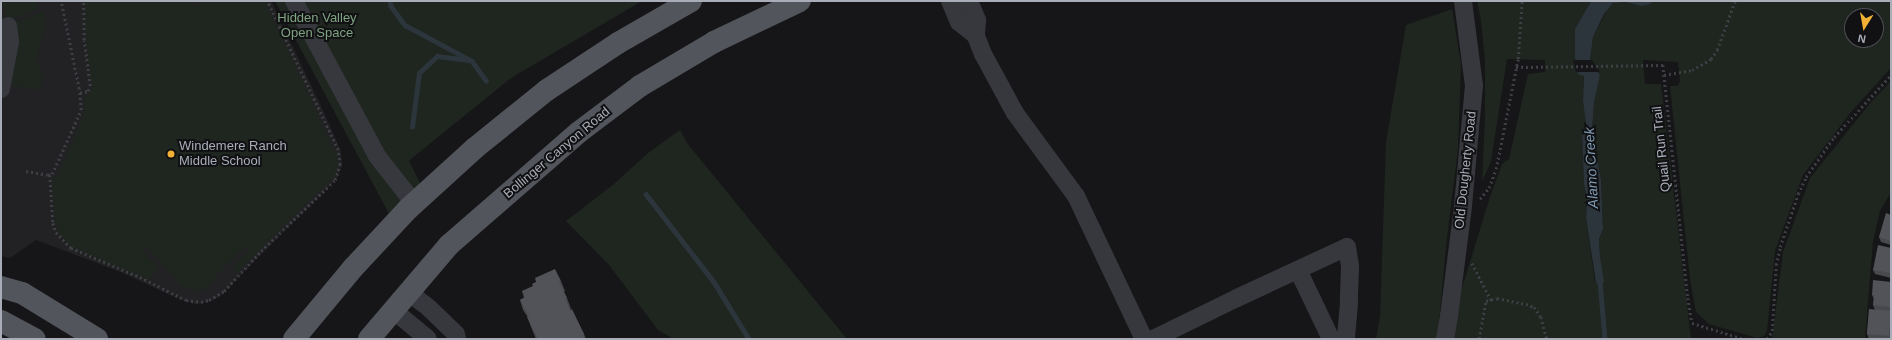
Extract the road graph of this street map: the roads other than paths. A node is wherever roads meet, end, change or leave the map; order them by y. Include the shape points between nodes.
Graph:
1 (294, 1) edge
2 (690, 1) edge
3 (800, 1) edge
4 (950, 1) edge
5 (969, 1) edge
6 (1463, 1) edge
7 (8, 26) dead end
8 (976, 36) junction
9 (1, 89) edge
10 (414, 203) junction
11 (1298, 270) junction
12 (1, 287) edge
13 (408, 292) junction
14 (393, 310) junction
15 (1, 321) edge
16 (35, 339) edge
17 (97, 339) edge
18 (294, 339) edge
19 (369, 339) edge
20 (428, 339) edge
21 (457, 339) edge
22 (1144, 339) edge
23 (1153, 339) edge
24 (1331, 339) edge
25 (1346, 339) edge
26 (1445, 339) edge

1 - 10 street via 377,156
2 - 10 main road via 618,42 547,90 475,148
3 - 13 main road, Bollinger Canyon Road via 714,42 640,86 579,132 449,245
4 - 8 street via 959,22
5 - 8 street via 976,20
6 - 26 street, Old Dougherty Road via 1474,86 1463,206
7 - 9 street via 10,42
8 - 22 street via 982,54 1015,113 1076,196
10 - 18 main road via 353,268
11 - 23 street
11 - 24 street
11 - 25 street via 1347,247 1350,274
12 - 17 main road via 22,293
13 - 14 main road, Bollinger Canyon Road
13 - 21 street via 456,334
14 - 19 main road, Bollinger Canyon Road
14 - 20 street
15 - 16 main road

